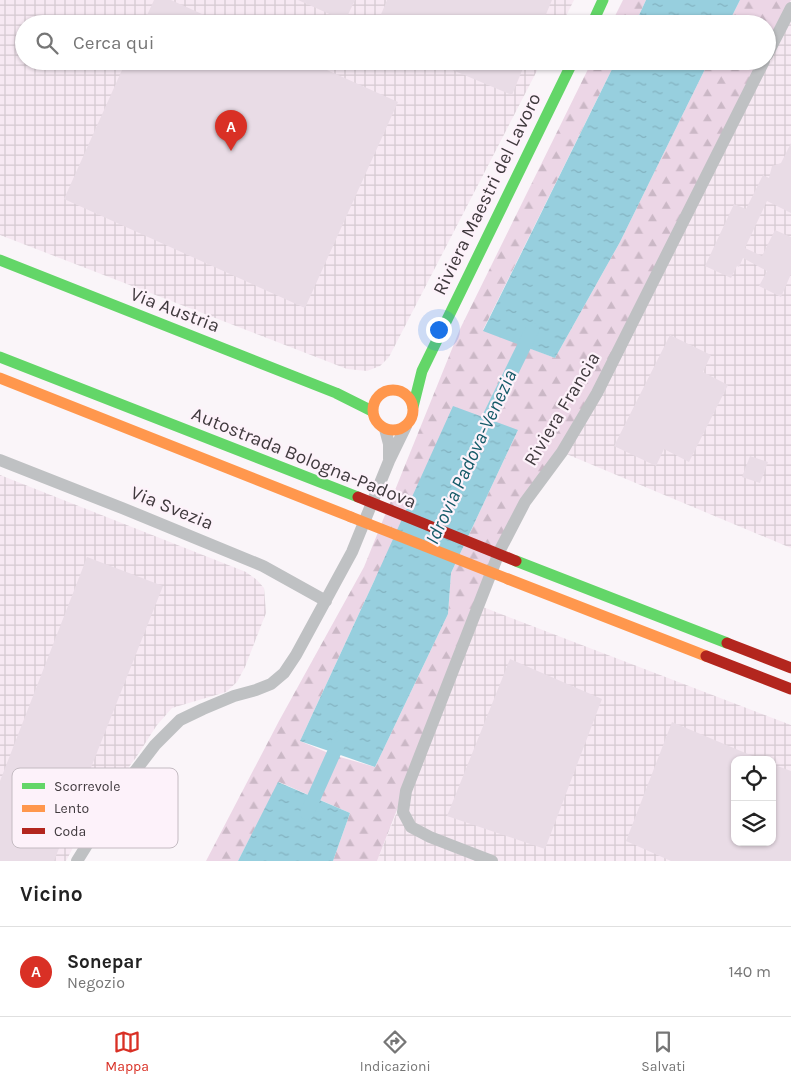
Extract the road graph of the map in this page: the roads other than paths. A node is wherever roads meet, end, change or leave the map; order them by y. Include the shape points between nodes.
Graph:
1 (603, 0) edge
2 (791, 8) edge
3 (596, 15) edge
4 (776, 37) edge
5 (570, 70) edge
6 (759, 70) edge
7 (0, 260) edge
8 (0, 357) edge
9 (422, 371) junction
10 (0, 378) edge
11 (397, 390) junction
12 (336, 392) junction
13 (379, 395) junction
14 (413, 407) junction
15 (372, 411) junction
16 (406, 426) junction
17 (384, 429) junction
18 (0, 460) edge
19 (389, 461) junction
20 (326, 601) junction
21 (791, 668) edge
22 (791, 689) edge
23 (137, 768) edge
24 (85, 848) edge
25 (77, 861) edge
26 (492, 861) edge

1 - 3 main road
2 - 4 street
5 - 9 main road, Riviera Maestri del Lavoro
6 - 26 street, Riviera Francia via 597,393 562,452 525,502 500,550 406,791 403,812 411,827
7 - 12 main road, Via Austria
8 - 21 main road, Autostrada Bologna-Padova, bridge
9 - 11 main road, Riviera Maestri del Lavoro
9 - 14 main road, Riviera Maestri del Lavoro
10 - 22 main road, Autostrada Bologna-Padova, bridge
11 - 13 main road, Riviera Maestri del Lavoro
11 - 14 main road via 408,396
12 - 13 main road, Via Austria
12 - 15 main road, Via Austria
13 - 15 main road
14 - 16 main road, Riviera Maestri del Lavoro via 411,420
15 - 17 main road, Riviera Maestri del Lavoro via 374,419
16 - 17 main road via 396,431
16 - 19 street, Riviera Maestri del Lavoro
17 - 19 street, Riviera Maestri del Lavoro
18 - 20 street, Via Svezia via 263,566
19 - 20 street, Riviera Maestri del Lavoro via 352,552
20 - 23 street, Riviera Maestri del Lavoro via 284,673 271,684 203,708 180,720 154,745
24 - 25 street, Riviera Maestri del Lavoro

